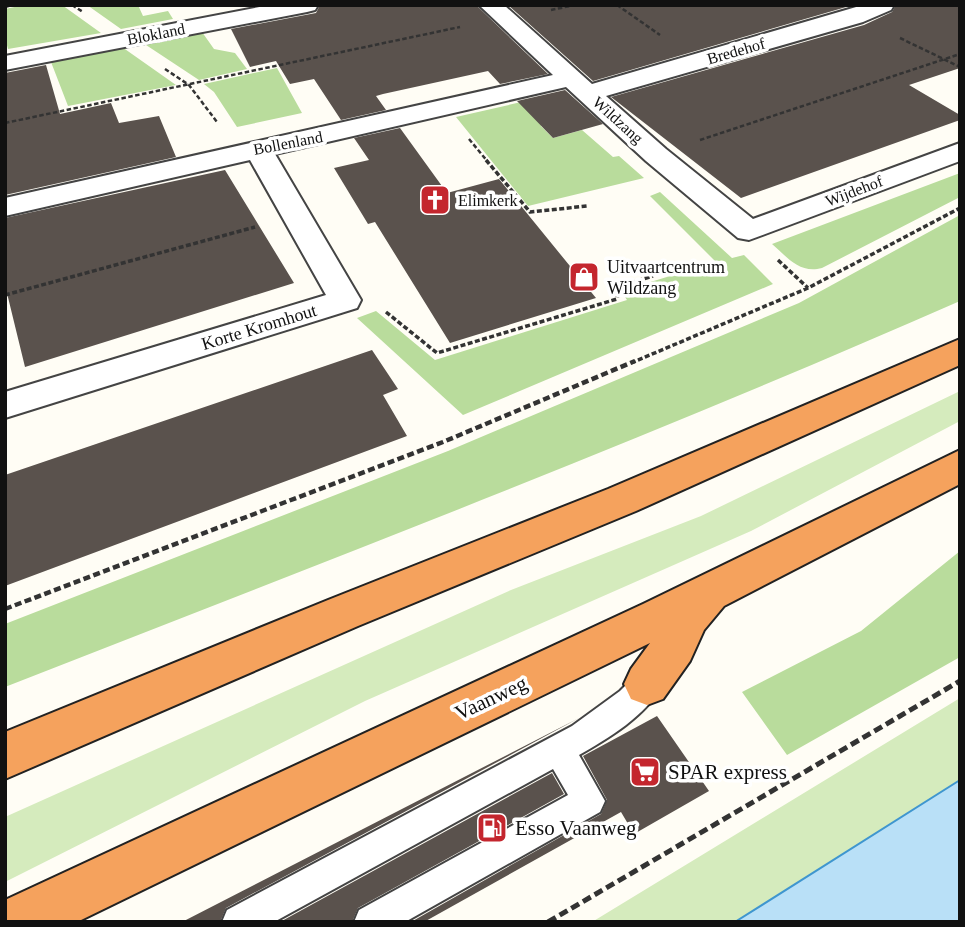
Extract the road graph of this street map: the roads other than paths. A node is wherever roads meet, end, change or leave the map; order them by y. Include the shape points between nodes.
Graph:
1 (307, 5) edge
2 (883, 5) edge
3 (497, 12) edge
4 (5, 63) edge
5 (579, 86) junction
6 (258, 149) junction
7 (960, 151) edge
8 (5, 207) edge
9 (749, 231) joint
10 (960, 351) edge
11 (5, 405) edge
12 (960, 465) edge
13 (717, 589) junction
14 (647, 684) joint
15 (558, 749) junction
16 (5, 756) edge
17 (18, 922) edge
18 (239, 922) edge
19 (371, 922) edge

1 - 4 street, Blokland
2 - 5 street, Bredehof
3 - 5 street, Wildzang
5 - 6 street, Bollenland via 444,108
5 - 9 street, Wildzang
6 - 8 street, Bollenland
6 - 11 street, Korte Kromhout via 345,300
7 - 9 street, Wijdehof
10 - 16 highway via 622,500
12 - 13 highway, Vaanweg
13 - 14 highway via 691,612 674,647
13 - 17 highway, Vaanweg
14 - 15 lane via 603,723
15 - 18 lane
15 - 19 lane via 589,801

